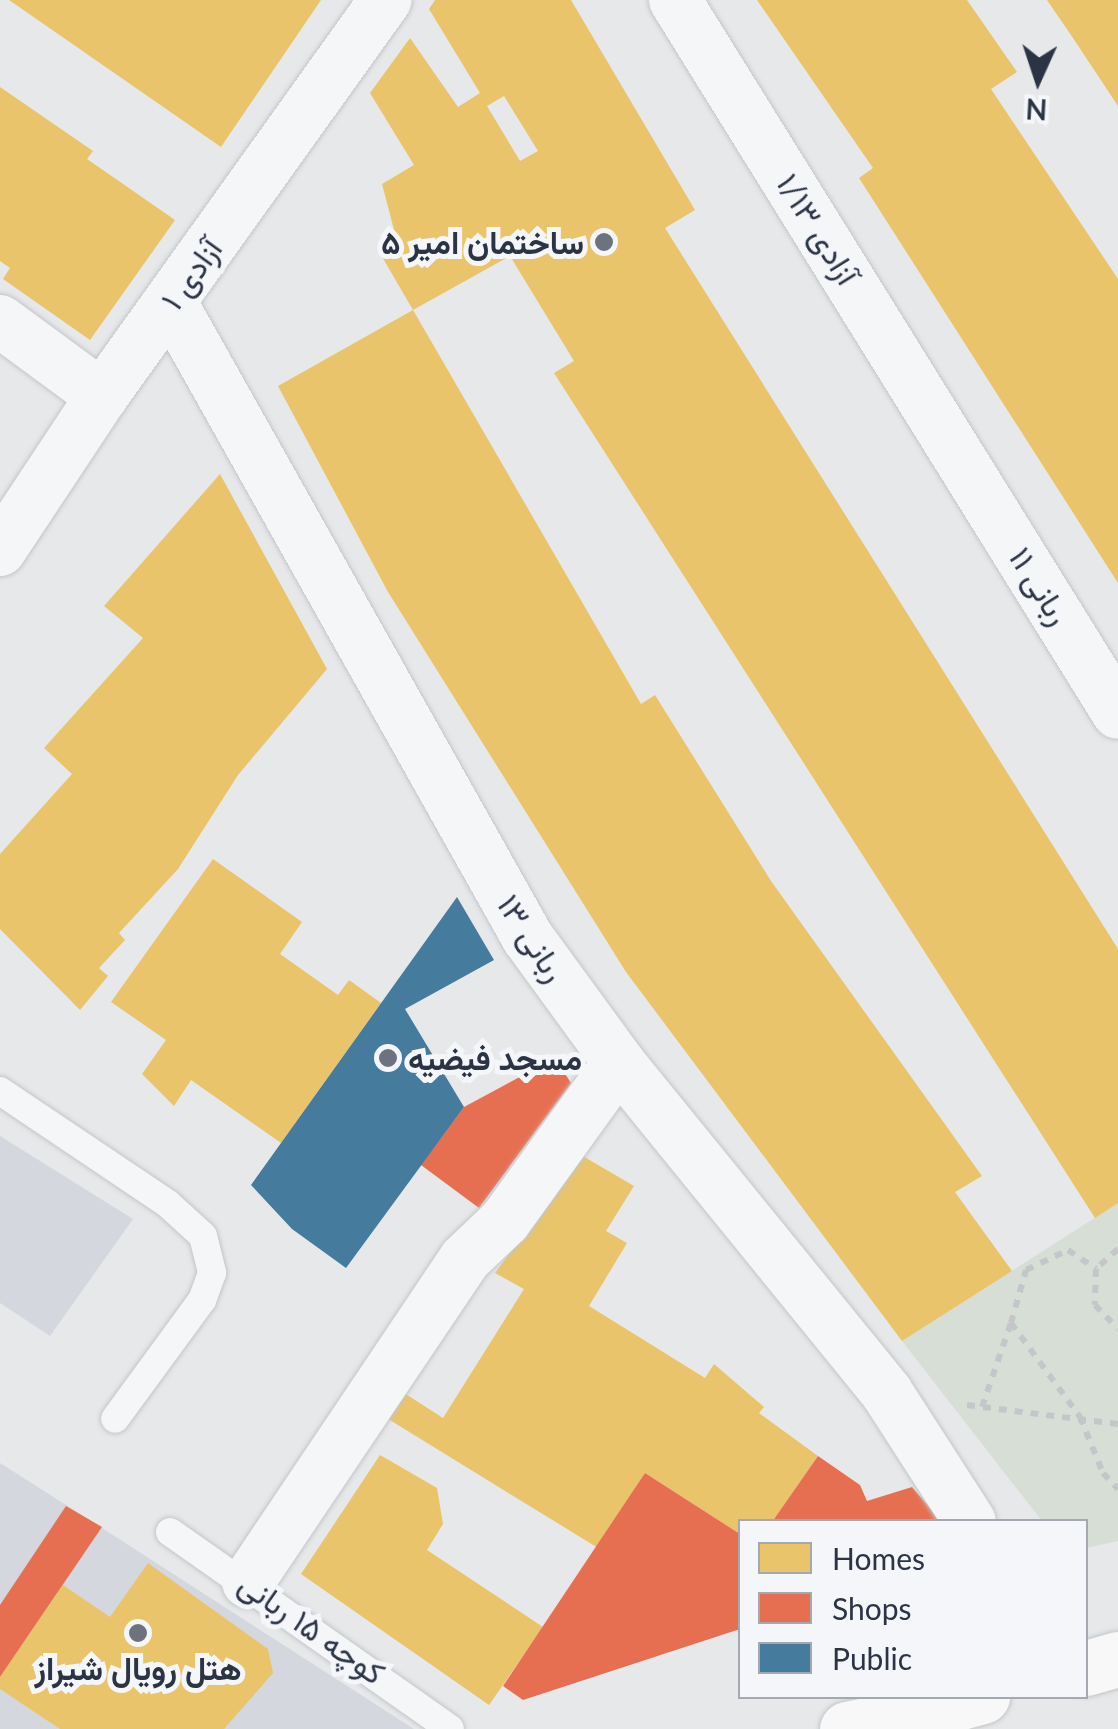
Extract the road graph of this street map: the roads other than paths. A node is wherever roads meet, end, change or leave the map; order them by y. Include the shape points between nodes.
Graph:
1 (386, 0) edge
2 (675, 0) edge
3 (171, 303) junction
4 (0, 320) edge
5 (102, 396) junction
6 (961, 458) joint
7 (0, 550) edge
8 (1118, 713) edge
9 (619, 1063) junction
10 (0, 1091) edge
11 (116, 1419) dead end
12 (968, 1519) edge
13 (170, 1532) dead end
14 (248, 1582) junction
15 (1118, 1659) edge
16 (1088, 1667) edge
17 (974, 1699) edge
18 (908, 1723) edge
19 (450, 1729) edge
20 (847, 1729) edge

1 - 3 street, آزادی ۱
2 - 6 street, آزادی ۱/۱۳
3 - 5 street, آزادی ۱
3 - 9 street, ربانی ۱۳ via 528,938
4 - 5 street
5 - 7 street, آزادی ۱
6 - 8 street, ربانی ۱۱
9 - 12 street, ربانی ۱۳ via 886,1393
9 - 14 street via 505,1221 465,1259
10 - 11 lane via 168,1204 203,1236 212,1274 202,1300
13 - 14 lane, کوچه ۱۵ ربانی
14 - 19 lane, کوچه ۱۵ ربانی
15 - 16 main road
17 - 18 main road
18 - 20 main road

